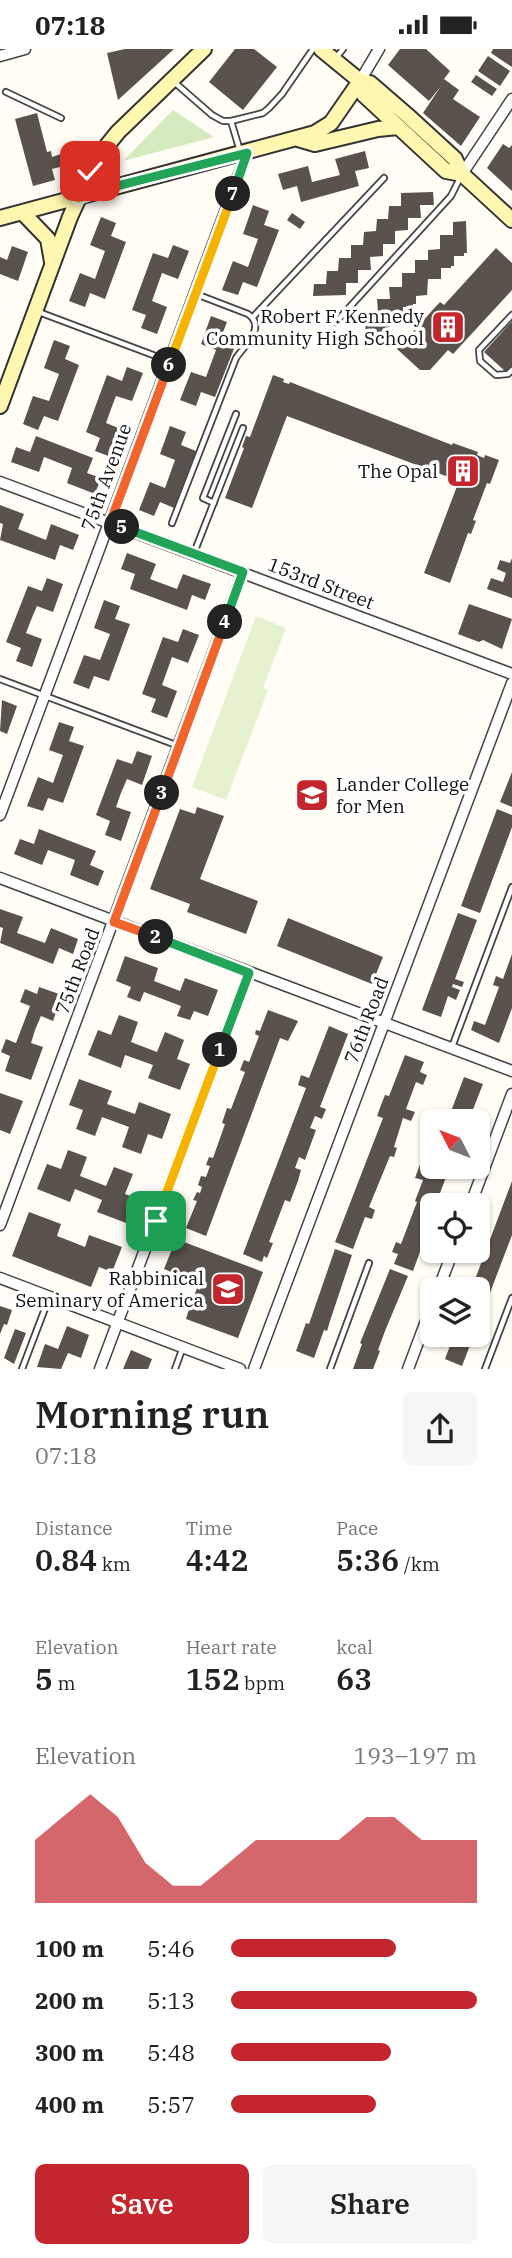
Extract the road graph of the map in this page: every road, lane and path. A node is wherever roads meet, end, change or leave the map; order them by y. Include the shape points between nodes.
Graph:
1 (25, 49) edge
2 (204, 49) edge
3 (313, 49) edge
4 (321, 49) edge
5 (379, 49) edge
6 (339, 54) edge
7 (0, 55) edge
8 (173, 81) junction
9 (360, 82) junction
10 (6, 92) dead end
11 (512, 99) edge
12 (61, 118) dead end
13 (231, 121) junction
14 (398, 127) junction
15 (298, 139) junction
16 (244, 154) junction
17 (462, 174) junction
18 (384, 178) dead end
19 (78, 198) junction
20 (22, 212) junction
21 (0, 218) edge
22 (512, 220) edge
23 (52, 266) junction
24 (195, 293) junction
25 (36, 311) junction
26 (512, 315) edge
27 (253, 317) junction
28 (336, 322) dead end
29 (170, 361) junction
30 (512, 370) edge
31 (0, 405) edge
32 (236, 414) dead end
33 (243, 428) dead end
34 (0, 482) edge
35 (214, 503) junction
36 (110, 523) junction
37 (172, 523) dead end
38 (194, 554) junction
39 (243, 572) junction
40 (512, 674) edge
41 (0, 679) edge
42 (512, 683) edge
43 (45, 696) junction
44 (179, 746) junction
45 (0, 815) edge
46 (0, 878) edge
47 (512, 887) edge
48 (114, 922) junction
49 (249, 973) junction
50 (384, 1023) junction
51 (452, 1048) junction
52 (512, 1071) edge
53 (512, 1094) edge
54 (475, 1193) edge
55 (0, 1225) edge
56 (369, 1263) dead end
57 (0, 1278) edge
58 (50, 1297) junction
59 (512, 1298) edge
60 (117, 1323) junction
61 (420, 1337) edge
62 (183, 1347) junction
63 (22, 1369) edge
64 (100, 1369) edge
65 (174, 1369) edge
66 (240, 1369) edge
67 (254, 1369) edge
68 (330, 1369) edge
69 (408, 1369) edge
70 (485, 1369) edge

1 - 7 street
2 - 8 main road
3 - 13 lane via 269,108
4 - 6 main road
5 - 9 street
6 - 9 main road
8 - 13 lane via 212,115
8 - 19 main road via 107,145
9 - 14 main road via 363,95
9 - 15 main road via 331,123
9 - 17 main road via 370,83 455,159
10 - 12 lane
11 - 17 street
13 - 16 lane
14 - 15 main road via 315,144
14 - 17 main road via 446,171
15 - 16 main road
16 - 19 main road
16 - 24 street, 75th Avenue
17 - 22 main road
17 - 28 lane via 451,196
18 - 27 lane
19 - 20 main road
19 - 23 main road
20 - 21 main road
20 - 23 main road via 48,239
23 - 25 main road
24 - 27 lane
24 - 29 street, 75th Avenue
25 - 29 lane
25 - 31 main road
26 - 30 lane via 479,350 480,361 496,375
27 - 37 lane via 255,332 236,358
29 - 36 street, 75th Avenue
32 - 35 lane via 203,498
33 - 35 lane
34 - 36 street, 153rd Street
35 - 38 lane
36 - 38 street, 153rd Street
36 - 43 street, 75th Avenue
38 - 39 street, 153rd Street
39 - 40 street, 153rd Street
39 - 44 street, 75th Road
41 - 43 lane
42 - 50 street, 76th Road
43 - 44 lane
43 - 45 street, 75th Avenue
44 - 48 street, 75th Road
46 - 48 street
47 - 51 lane
48 - 49 street
48 - 55 street, 75th Road
49 - 50 street
49 - 60 street
50 - 51 street
50 - 67 street, 76th Road
51 - 52 street
53 - 54 street
56 - 68 lane
57 - 58 street
58 - 60 street
58 - 63 lane
59 - 70 lane
60 - 62 street
60 - 64 street
61 - 69 street
62 - 65 lane
62 - 66 street

